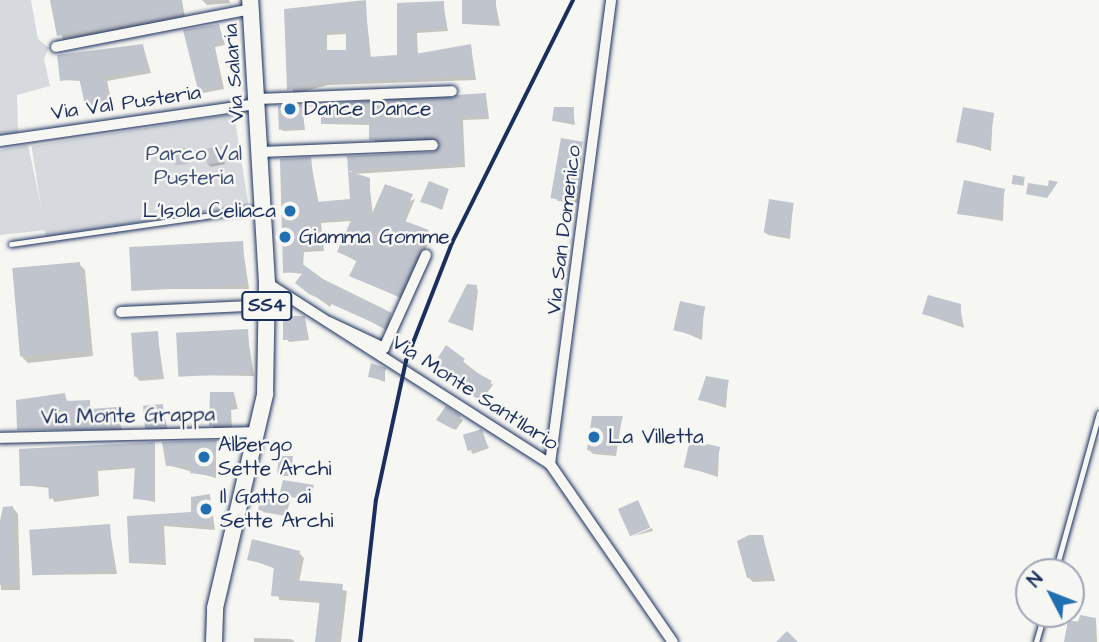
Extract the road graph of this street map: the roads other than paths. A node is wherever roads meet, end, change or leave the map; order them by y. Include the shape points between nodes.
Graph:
1 (611, 0) edge
2 (250, 4) edge
3 (56, 47) dead end
4 (452, 91) dead end
5 (257, 102) junction
6 (0, 141) edge
7 (433, 145) dead end
8 (261, 152) junction
9 (264, 208) junction
10 (11, 244) dead end
11 (426, 255) dead end
12 (267, 283) junction
13 (267, 305) junction
14 (121, 312) dead end
15 (328, 323) junction
16 (1099, 413) edge
17 (256, 432) junction
18 (0, 438) edge
19 (550, 464) junction
20 (1059, 558) edge
21 (214, 642) edge
22 (673, 642) edge

1 - 19 street, Via San Domenico
2 - 3 street
2 - 5 main road, Via Salaria / SS4
4 - 5 street, Via Val Pusteria
5 - 6 street, Via Val Pusteria
5 - 8 main road, Via Salaria / SS4
7 - 8 street
8 - 9 main road, Via Salaria / SS4
9 - 10 lane
9 - 12 main road, Via Salaria / SS4
11 - 15 street via 384,348
12 - 13 main road, Via Salaria / SS4
12 - 15 street, Via Monte Sant'Ilario
13 - 14 street
13 - 17 main road, Via Salaria / SS4 via 265,394
15 - 19 street, Via Monte Sant'Ilario
16 - 20 lane
17 - 18 street, Via Monte Grappa
17 - 21 main road, Via Salaria / SS4 via 215,608
19 - 22 street, Via Monte Sant'Ilario

